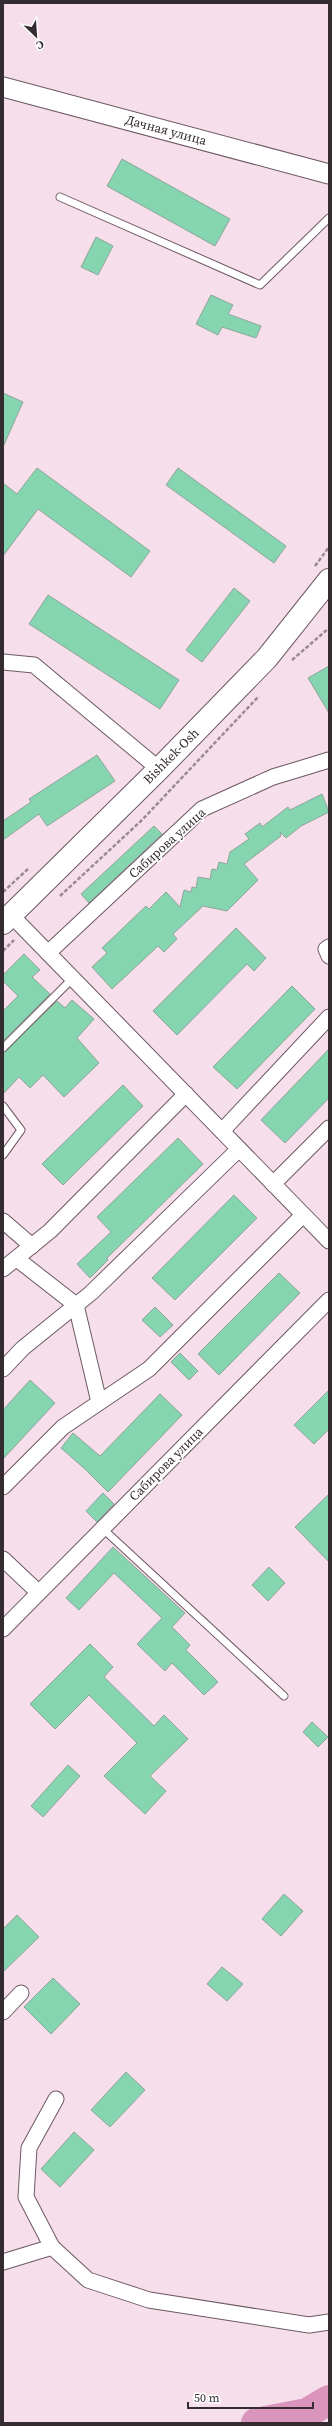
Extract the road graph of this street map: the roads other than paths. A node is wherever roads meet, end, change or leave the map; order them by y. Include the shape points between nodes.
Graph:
1 (3, 86) edge
2 (329, 174) edge
3 (60, 197) dead end
4 (329, 218) edge
5 (320, 575) edge
6 (3, 662) edge
7 (329, 760) edge
8 (159, 769) junction
9 (7, 919) edge
10 (48, 953) junction
11 (73, 978) junction
12 (329, 1018) edge
13 (3, 1048) edge
14 (186, 1094) junction
15 (3, 1106) edge
16 (329, 1128) edge
17 (222, 1131) junction
18 (239, 1149) junction
19 (3, 1155) edge
20 (273, 1184) junction
21 (303, 1215) junction
22 (3, 1221) edge
23 (327, 1235) edge
24 (32, 1246) junction
25 (17, 1259) junction
26 (3, 1269) edge
27 (329, 1300) edge
28 (76, 1306) junction
29 (3, 1369) edge
30 (99, 1402) junction
31 (3, 1487) edge
32 (102, 1528) junction
33 (3, 1559) edge
34 (38, 1592) junction
35 (3, 1628) edge
36 (284, 1696) dead end
37 (20, 1993) dead end
38 (3, 2012) edge
39 (56, 2099) dead end
40 (52, 2247) junction
41 (3, 2262) edge
42 (329, 2322) edge

1 - 2 street, Дачная улица
3 - 4 lane via 260,285
5 - 8 highway, Bishkek-Osh via 267,658
6 - 8 street via 34,665
7 - 10 street, Сабирова улица via 273,777 202,809
8 - 9 highway, Bishkek-Osh
9 - 10 street
10 - 11 street
11 - 13 lane
11 - 14 street
12 - 17 street
14 - 17 street
14 - 24 street
15 - 19 lane via 21,1130
16 - 20 street
17 - 18 street
18 - 20 street
18 - 28 street
20 - 21 street
21 - 23 street
21 - 30 street via 149,1369
22 - 24 street
24 - 25 street
25 - 26 street
25 - 28 street
27 - 32 street, Сабирова улица
28 - 29 street via 23,1348
28 - 30 street
30 - 31 street via 63,1426
32 - 34 street, Сабирова улица
32 - 36 lane
33 - 34 street
34 - 35 street, Сабирова улица
37 - 38 street
39 - 40 street via 29,2148 26,2197
40 - 41 street
40 - 42 street via 88,2280 149,2300 309,2325

